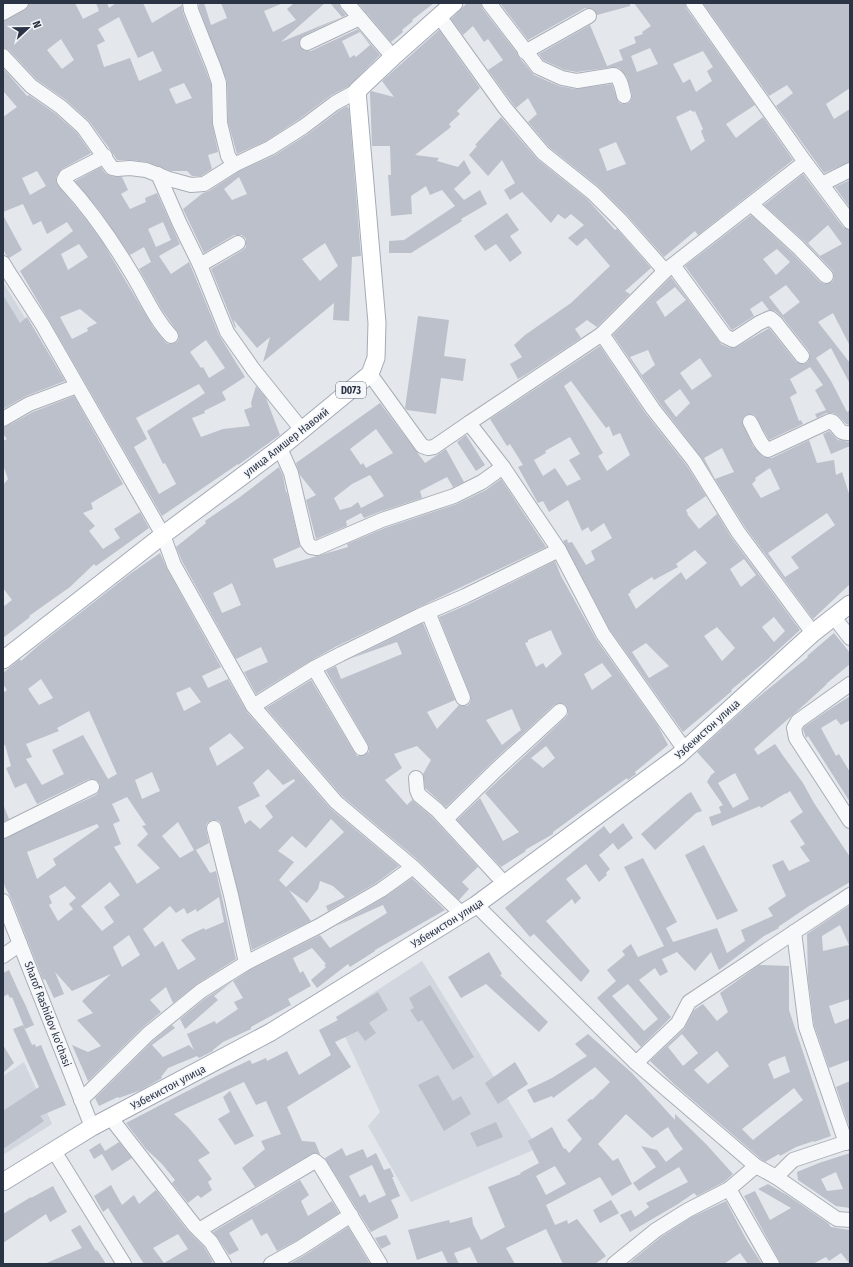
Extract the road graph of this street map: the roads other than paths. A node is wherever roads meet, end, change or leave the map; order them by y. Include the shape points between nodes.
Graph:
1 (21, 3) edge
2 (190, 3) edge
3 (347, 3) edge
4 (454, 3) edge
5 (488, 3) edge
6 (693, 3) edge
7 (3, 13) edge
8 (439, 16) junction
9 (589, 16) dead end
10 (360, 18) junction
11 (308, 43) dead end
12 (525, 52) junction
13 (3, 56) edge
14 (393, 57) junction
15 (357, 91) junction
16 (624, 96) dead end
17 (105, 156) junction
18 (805, 162) junction
19 (234, 165) junction
20 (850, 170) edge
21 (158, 174) junction
22 (822, 184) junction
23 (751, 204) junction
24 (850, 222) edge
25 (238, 243) dead end
26 (3, 263) edge
27 (200, 265) junction
28 (669, 268) junction
29 (826, 276) dead end
30 (602, 334) junction
31 (171, 336) dead end
32 (802, 356) dead end
33 (370, 374) junction
34 (77, 386) junction
35 (3, 419) edge
36 (750, 422) dead end
37 (469, 423) junction
38 (302, 430) junction
39 (850, 433) edge
40 (280, 448) junction
41 (503, 468) junction
42 (163, 535) junction
43 (559, 550) junction
44 (850, 604) edge
45 (428, 612) junction
46 (834, 617) junction
47 (813, 633) junction
48 (850, 638) edge
49 (3, 660) edge
50 (314, 668) junction
51 (850, 684) edge
52 (463, 698) dead end
53 (253, 706) junction
54 (560, 711) dead end
55 (361, 748) dead end
56 (685, 750) junction
57 (416, 778) dead end
58 (92, 787) dead end
59 (446, 820) junction
60 (850, 821) edge
61 (214, 828) dead end
62 (3, 832) edge
63 (414, 867) junction
64 (505, 884) junction
65 (850, 895) edge
66 (3, 901) edge
67 (469, 909) junction
68 (794, 932) junction
69 (20, 944) junction
70 (3, 956) edge
71 (246, 963) junction
72 (636, 1063) junction
73 (81, 1100) junction
74 (110, 1117) junction
75 (92, 1127) junction
76 (848, 1142) edge
77 (54, 1151) junction
78 (756, 1166) junction
79 (776, 1177) junction
80 (3, 1182) edge
81 (729, 1189) junction
82 (351, 1216) junction
83 (850, 1220) edge
84 (199, 1230) junction
85 (124, 1264) edge
86 (224, 1264) edge
87 (271, 1264) edge
88 (380, 1264) edge
89 (614, 1264) edge
90 (772, 1264) edge

1 - 7 street
2 - 19 street via 219,83 220,123 228,156
3 - 10 street
4 - 8 main road
5 - 12 street
6 - 18 street
8 - 14 main road
8 - 28 street via 505,108 543,153 592,193
9 - 12 street
10 - 11 street
10 - 14 street
12 - 16 street via 538,67 562,78 577,81 617,76
13 - 17 street via 30,86 61,107 83,128
14 - 15 main road
15 - 19 street via 335,103 270,148
15 - 33 main road, D073 via 377,323 376,358
17 - 21 street via 112,168 117,170 138,169
17 - 31 street via 66,176 64,180 111,240 160,324
18 - 22 street
18 - 23 street
19 - 21 street via 204,184 191,185
20 - 22 street
21 - 27 street
22 - 24 street
23 - 28 street
23 - 29 street
25 - 27 street
26 - 34 street
27 - 38 street via 227,332
28 - 30 street
28 - 32 street via 730,340 770,318
30 - 37 street
30 - 47 street via 694,461 738,532
33 - 37 street via 422,446 434,447
33 - 38 main road, улица Алишер Навоий / D073
34 - 35 street via 29,404
34 - 42 street
36 - 39 street via 768,450 830,421 843,434
37 - 41 street
38 - 40 main road, улица Алишер Навоий / D073
40 - 41 street via 291,473 307,542 311,547 317,548 382,520 454,496
40 - 42 main road, улица Алишер Навоий / D073
41 - 43 street
42 - 49 main road, улица Алишер Навоий / D073
42 - 53 street via 174,565
43 - 45 street
43 - 56 street via 604,634
44 - 46 main road, Узбекистон улица
45 - 50 street
45 - 52 street
46 - 47 main road, Узбекистон улица
46 - 48 street
47 - 56 main road, Узбекистон улица
50 - 53 street
50 - 55 street
51 - 60 street via 798,721 794,728 796,738
53 - 63 street via 336,802
54 - 59 street
56 - 64 main road, Узбекистон улица
57 - 59 street via 419,795
58 - 62 street
59 - 64 street
61 - 71 street via 232,895
63 - 67 street
63 - 71 street via 381,890 319,926
64 - 67 main road, Узбекистон улица
65 - 68 street
66 - 69 street, Sharof Rashidov ko'chasi
67 - 72 street
67 - 74 main road, Узбекистон улица via 271,1032
68 - 72 street via 689,1002 678,1023
68 - 76 street via 806,1026
69 - 70 street
69 - 73 street, Sharof Rashidov ko'chasi
71 - 73 street via 201,991 148,1034
72 - 78 street
73 - 75 street, Sharof Rashidov ko'chasi
74 - 75 main road, Узбекистон улица
74 - 84 street
75 - 77 main road, Узбекистон улица
76 - 79 street via 793,1160
77 - 80 main road, Узбекистон улица
77 - 85 street
78 - 79 street
78 - 81 street
79 - 83 street via 837,1219
81 - 89 street via 656,1230
81 - 90 street
82 - 84 street via 315,1161
82 - 87 street
82 - 88 street
84 - 86 street via 211,1242

